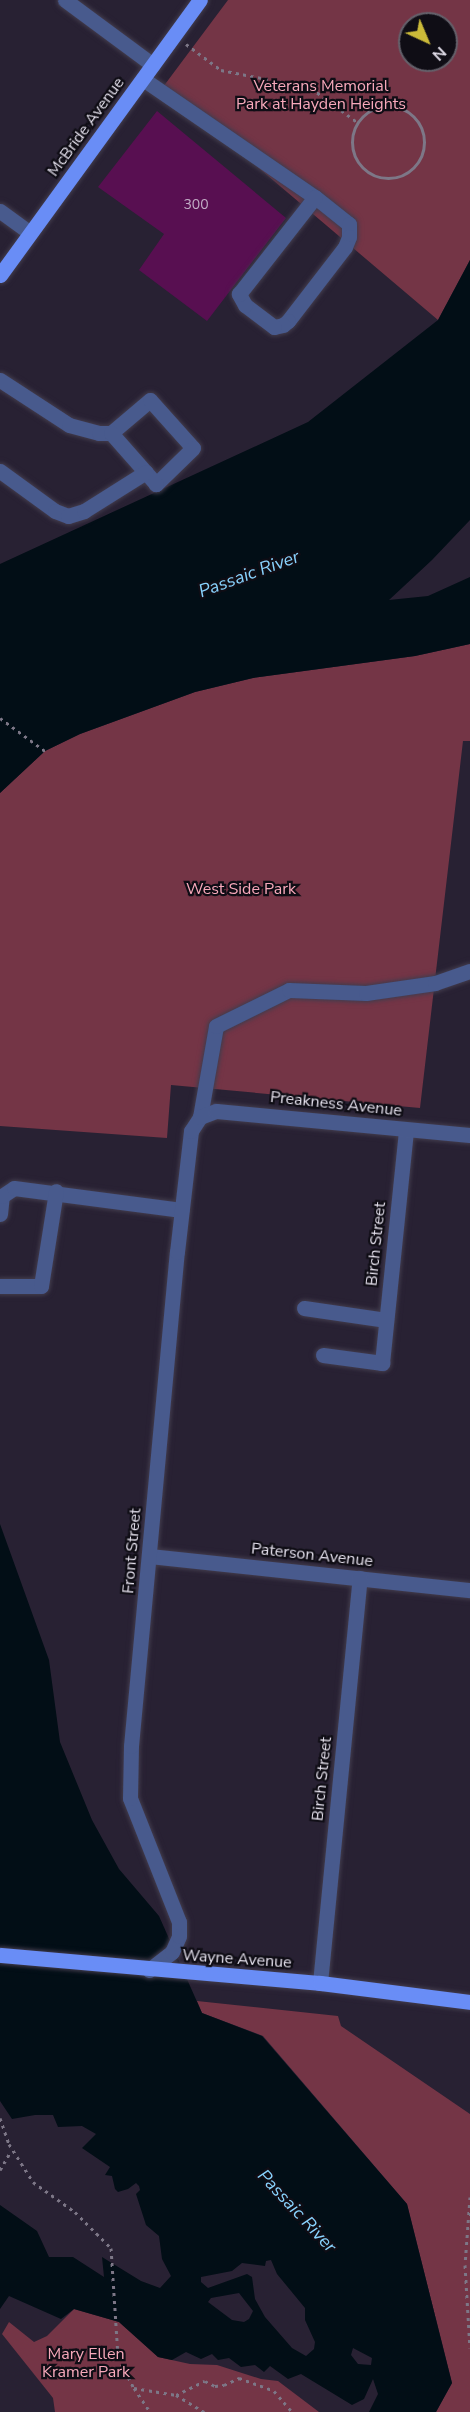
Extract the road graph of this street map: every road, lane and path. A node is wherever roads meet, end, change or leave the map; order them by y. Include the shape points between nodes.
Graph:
1 (65, 0) edge
2 (200, 0) edge
3 (174, 36) junction
4 (153, 65) junction
5 (143, 79) junction
6 (357, 122) junction
7 (315, 197) junction
8 (0, 211) edge
9 (30, 233) junction
10 (0, 275) edge
11 (0, 380) edge
12 (111, 433) junction
13 (0, 471) edge
14 (146, 472) junction
15 (0, 718) edge
16 (45, 751) dead end
17 (470, 971) edge
18 (200, 1117) junction
19 (406, 1130) junction
20 (470, 1135) edge
21 (56, 1191) junction
22 (182, 1210) junction
23 (0, 1214) edge
24 (0, 1286) edge
25 (304, 1308) dead end
26 (386, 1320) junction
27 (323, 1355) dead end
28 (150, 1556) junction
29 (360, 1578) junction
30 (470, 1590) edge
31 (0, 1955) edge
32 (149, 1970) junction
33 (320, 1983) junction
34 (470, 2002) edge
35 (0, 2118) edge
36 (12, 2150) junction
37 (0, 2170) edge
38 (470, 2197) edge
39 (470, 2348) edge
40 (134, 2388) junction
41 (176, 2395) junction
42 (150, 2412) edge
43 (204, 2412) edge
44 (291, 2412) edge

1 - 4 street
2 - 3 main road, McBride Avenue
3 - 4 main road, McBride Avenue
3 - 6 path via 220,70 311,88
4 - 5 main road, McBride Avenue
5 - 7 street
5 - 9 main road, McBride Avenue
6 - 6 path via 352,142 354,154 369,173 394,178 418,163 425,145 424,133 416,117 406,109 377,107
7 - 7 street via 239,294 244,305 274,327 288,321 349,237 349,224
8 - 9 street
9 - 10 main road, McBride Avenue
11 - 12 street via 69,425
12 - 14 street
12 - 14 street via 150,400 193,448 156,484
13 - 14 street via 55,511 68,516
15 - 16 path
17 - 18 street, Front Street via 435,983 366,993 289,990 216,1026
18 - 19 street, Preakness Avenue via 216,1111
18 - 22 street, Front Street via 191,1131
19 - 20 street, Preakness Avenue
19 - 26 street, Birch Street
21 - 22 street
21 - 23 street via 14,1188 2,1196
21 - 24 street via 41,1286
22 - 28 street, Front Street
25 - 26 street
26 - 27 street, Birch Street via 382,1363
28 - 29 street, Paterson Avenue
28 - 32 street, Front Street via 131,1746 130,1798 175,1908 179,1936 172,1952
29 - 30 street, Paterson Avenue
29 - 33 street, Birch Street
31 - 32 main road, Wayne Avenue
32 - 33 main road, Wayne Avenue
33 - 34 main road, Wayne Avenue
35 - 36 path
36 - 37 path
36 - 40 path via 33,2181 75,2212 111,2248 117,2357
38 - 39 path via 465,2265
40 - 41 path
40 - 42 path
41 - 43 path
41 - 44 path via 205,2381 215,2386 240,2378 274,2391

